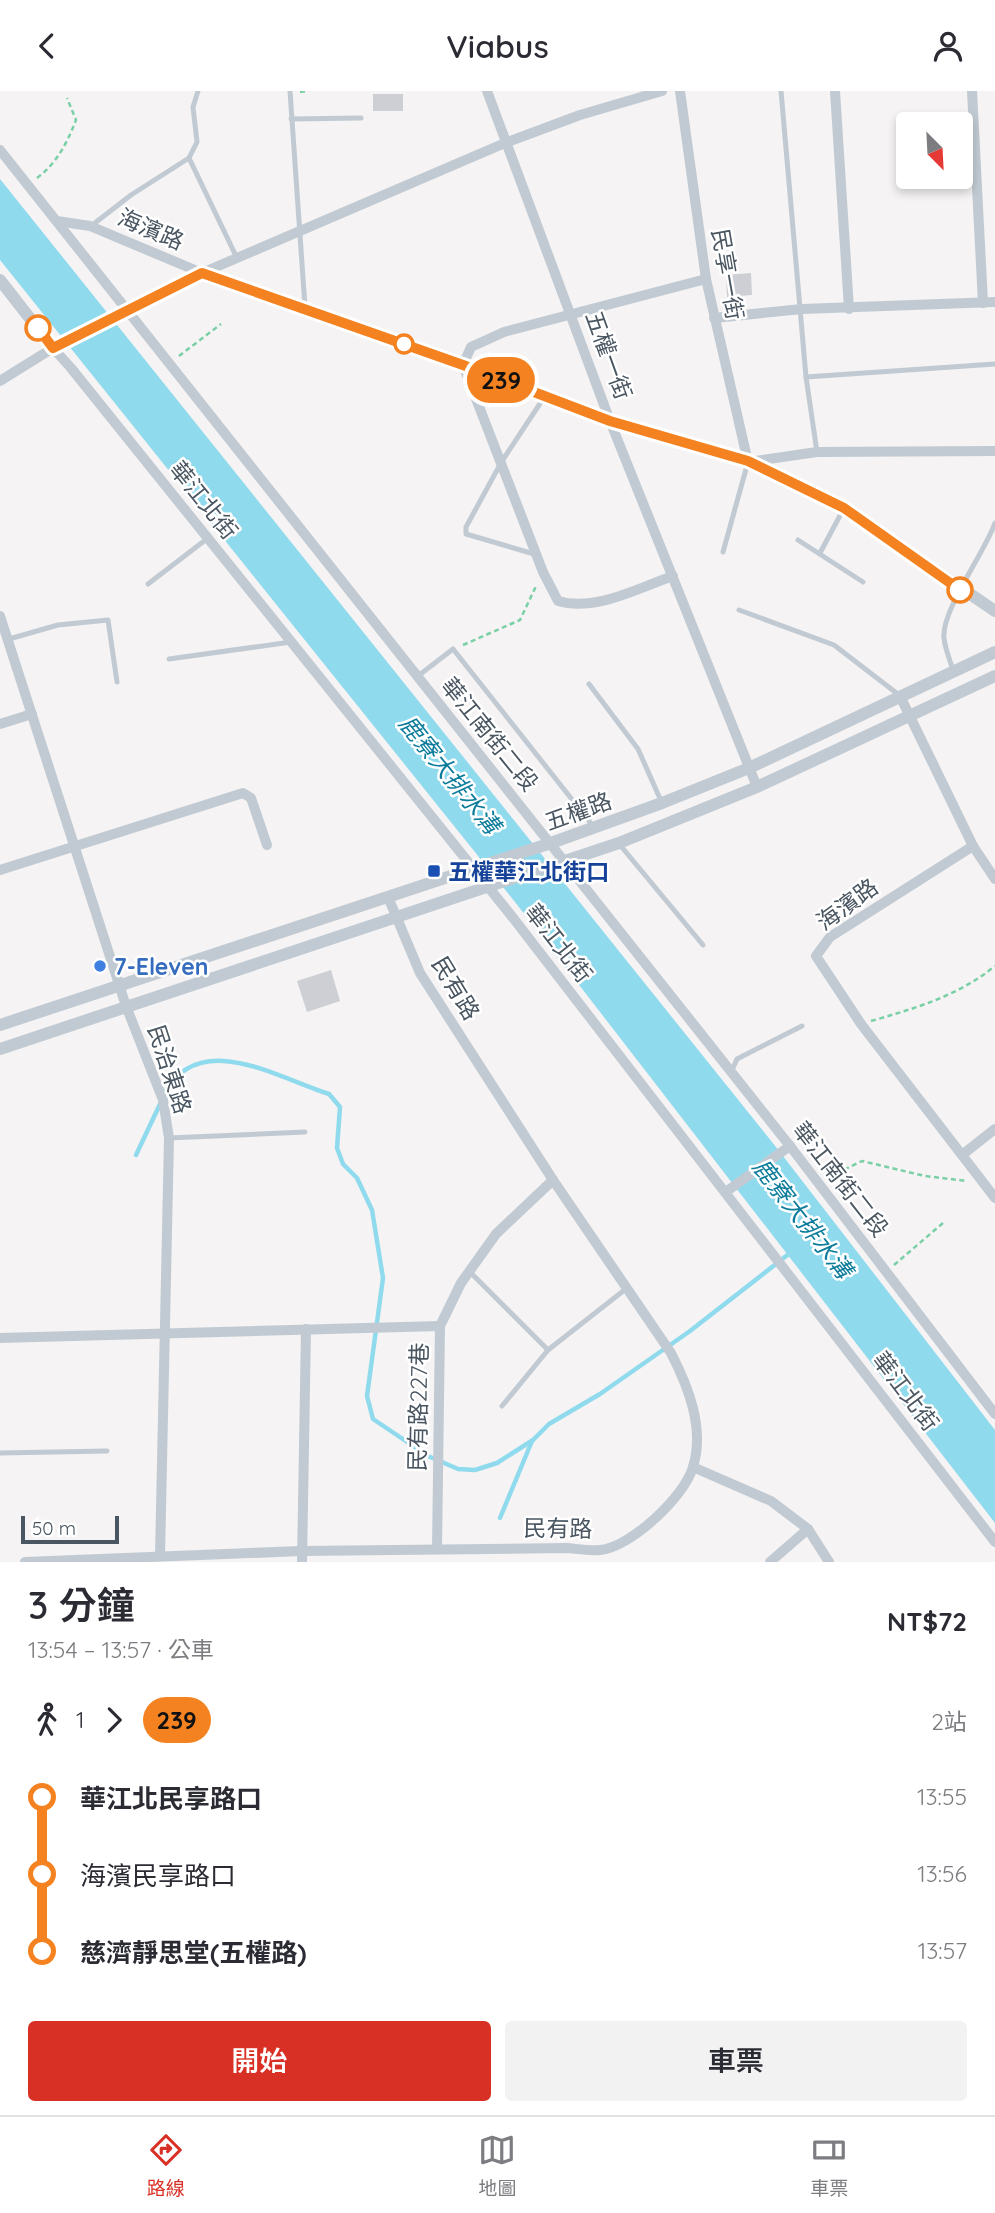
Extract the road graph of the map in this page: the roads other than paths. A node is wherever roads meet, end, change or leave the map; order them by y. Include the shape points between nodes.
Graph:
1 (198, 91) edge
2 (290, 91) edge
3 (487, 91) edge
4 (662, 91) edge
5 (680, 91) edge
6 (781, 91) edge
7 (835, 91) edge
8 (972, 91) edge
9 (361, 118) dead end
10 (291, 119) junction
11 (505, 143) junction
12 (0, 150) edge
13 (189, 158) junction
14 (57, 221) junction
15 (90, 226) junction
16 (300, 230) junction
17 (236, 256) junction
18 (202, 273) junction
19 (706, 279) junction
20 (0, 280) edge
21 (989, 303) edge
22 (129, 309) junction
23 (802, 309) junction
24 (849, 309) junction
25 (305, 310) junction
26 (571, 312) junction
27 (714, 318) junction
28 (53, 348) junction
29 (995, 363) edge
30 (463, 365) junction
31 (806, 377) junction
32 (0, 381) edge
33 (545, 396) junction
34 (610, 421) junction
35 (995, 451) edge
36 (817, 452) junction
37 (502, 461) junction
38 (748, 461) junction
39 (844, 508) junction
40 (995, 523) edge
41 (208, 538) junction
42 (798, 540) dead end
43 (723, 552) dead end
44 (820, 553) junction
45 (537, 555) junction
46 (673, 576) junction
47 (863, 582) dead end
48 (148, 584) dead end
49 (960, 590) junction
50 (739, 610) dead end
51 (995, 611) edge
52 (0, 616) edge
53 (9, 639) junction
54 (292, 642) junction
55 (995, 652) edge
56 (169, 659) dead end
57 (953, 670) junction
58 (418, 676) junction
59 (995, 676) edge
60 (117, 682) dead end
61 (589, 684) dead end
62 (901, 696) junction
63 (32, 714) junction
64 (910, 717) junction
65 (0, 724) edge
66 (749, 768) junction
67 (757, 787) junction
68 (662, 803) junction
69 (595, 828) junction
70 (619, 843) junction
71 (74, 845) junction
72 (267, 845) dead end
73 (545, 845) junction
74 (973, 846) junction
75 (559, 864) junction
76 (479, 867) junction
77 (0, 870) edge
78 (995, 879) edge
79 (492, 886) junction
80 (388, 897) junction
81 (398, 917) junction
82 (703, 945) dead end
83 (120, 985) junction
84 (126, 1006) junction
85 (0, 1025) edge
86 (802, 1026) dead end
87 (0, 1049) edge
88 (730, 1073) junction
89 (995, 1129) edge
90 (304, 1132) dead end
91 (169, 1138) junction
92 (787, 1149) junction
93 (962, 1155) junction
94 (554, 1180) junction
95 (729, 1190) junction
96 (995, 1198) edge
97 (470, 1272) junction
98 (627, 1288) junction
99 (440, 1326) junction
100 (306, 1329) junction
101 (163, 1332) junction
102 (0, 1338) edge
103 (548, 1350) junction
104 (502, 1406) dead end
105 (995, 1413) edge
106 (107, 1451) dead end
107 (0, 1453) edge
108 (693, 1467) junction
109 (808, 1529) junction
110 (995, 1542) edge
111 (567, 1548) junction
112 (437, 1549) junction
113 (160, 1556) junction
114 (302, 1556) edge
115 (25, 1562) edge
116 (567, 1562) edge
117 (770, 1562) edge
118 (829, 1562) edge

1 - 13 lane via 193,107 197,142
2 - 10 lane
3 - 11 street, 五權一街
4 - 11 street
5 - 19 street, 民享一街
6 - 23 lane
7 - 24 street
8 - 21 street
9 - 10 lane
10 - 16 lane
11 - 16 street
11 - 26 street, 五權一街
12 - 14 street, 華江南街二段
13 - 15 lane
13 - 17 lane
14 - 15 street, 海濱路
14 - 22 street, 華江南街二段
15 - 18 street, 海濱路
16 - 17 street
16 - 25 lane
17 - 18 street
18 - 22 street
18 - 25 street, 海濱路
19 - 26 street
19 - 27 street, 民享一街
20 - 28 street, 華江北街
21 - 24 street
22 - 28 street
22 - 58 street, 華江南街二段
23 - 24 street
23 - 27 street
23 - 31 lane
25 - 30 street, 海濱路
26 - 30 street via 482,341 471,347
26 - 34 street, 五權一街
27 - 38 street, 民享一街
28 - 32 street
28 - 41 street, 華江北街
29 - 31 lane
30 - 33 street, 海濱路
30 - 37 street
31 - 36 lane
33 - 34 street, 海濱路
33 - 37 lane
34 - 38 street, 海濱路
34 - 46 street, 五權一街
35 - 36 street
36 - 38 street
37 - 45 street
37 - 45 lane via 466,534
38 - 39 street, 海濱路
38 - 43 lane
39 - 44 lane
39 - 49 street, 海濱路
40 - 49 lane via 988,545
41 - 48 lane
41 - 54 street, 華江北街
42 - 44 lane
44 - 47 lane
45 - 46 street via 558,601 573,605
46 - 66 street, 五權一街
49 - 51 street, 海濱路
49 - 57 lane via 943,636
50 - 62 lane via 834,645
52 - 53 street, 民治東路
53 - 60 lane via 58,625 108,620
53 - 63 street, 民治東路
54 - 56 lane
54 - 76 street, 華江北街
55 - 57 street, 五權路
57 - 62 street, 五權路
58 - 69 lane via 453,649
58 - 73 street, 華江南街二段
59 - 64 street, 五權路
61 - 68 lane via 638,749
62 - 64 street
62 - 66 street, 五權路
63 - 65 street
63 - 71 street, 民治東路
64 - 67 street, 五權路
64 - 74 street
66 - 67 street, 五權一街
66 - 68 street, 五權路
67 - 70 street, 五權路
68 - 69 street, 五權路
69 - 73 street, 五權路
70 - 75 street, 五權路
70 - 82 lane
71 - 72 street via 243,793 251,798
71 - 77 street
71 - 83 street, 民治東路
73 - 75 street, 華江南街二段
73 - 76 street, 五權路
74 - 78 street
74 - 93 street, 海濱路 via 830,937 816,957 861,1024
75 - 79 street, 五權路
75 - 88 street, 華江南街二段
76 - 79 street, 華江北街
76 - 80 street, 五權路
79 - 81 street, 五權路
79 - 95 street, 華江北街
80 - 81 street, 民有路
80 - 83 street, 五權路
81 - 84 street, 五權路
81 - 94 street, 民有路 via 420,973
83 - 84 street, 民治東路
83 - 85 street, 五權路
84 - 87 street, 五權路
84 - 91 street, 民治東路 via 163,1100
86 - 88 lane via 737,1059
88 - 92 street, 華江南街二段
89 - 93 street
90 - 91 lane
91 - 101 street, 民治東路
92 - 95 street
92 - 105 street, 華江南街二段
93 - 96 street, 海濱路
94 - 97 street, 民有路227巷 via 496,1234
94 - 98 street, 民有路
95 - 110 street, 華江北街
97 - 99 street, 民有路227巷
97 - 103 lane
98 - 103 lane
98 - 108 street, 民有路 via 685,1382 696,1422
99 - 100 street
99 - 112 street, 民有路227巷
100 - 101 street
100 - 114 street
101 - 102 street
101 - 113 street, 民治東路
103 - 104 lane
106 - 107 lane
108 - 109 street via 771,1501
108 - 111 street, 民有路 via 673,1502 644,1529 602,1551
109 - 117 street
109 - 118 street
111 - 112 street, 民有路
111 - 116 street
112 - 114 street, 民有路
113 - 114 street, 民有路
113 - 115 street, 民有路

